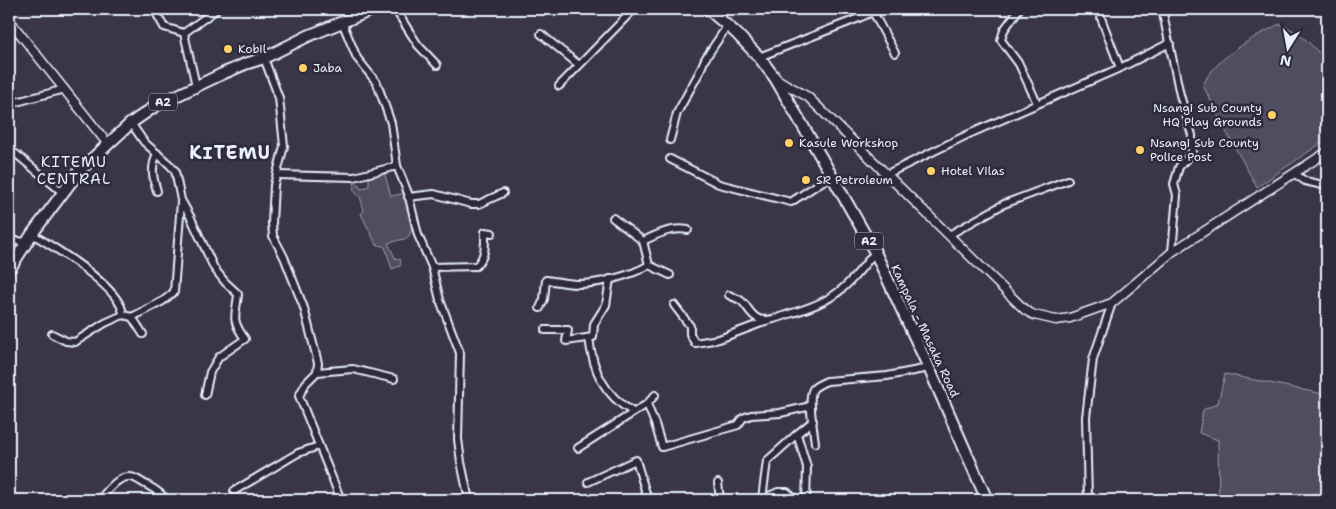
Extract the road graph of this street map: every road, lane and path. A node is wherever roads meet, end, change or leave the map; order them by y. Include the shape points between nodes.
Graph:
1 (154, 9) edge
2 (217, 9) edge
3 (374, 9) edge
4 (395, 9) edge
5 (634, 9) edge
6 (708, 9) edge
7 (1019, 9) edge
8 (1162, 9) edge
9 (876, 10) edge
10 (1101, 18) dead end
11 (9, 20) edge
12 (342, 22) junction
13 (728, 25) junction
14 (184, 33) junction
15 (541, 34) dead end
16 (1170, 43) junction
17 (895, 53) dead end
18 (759, 57) junction
19 (264, 58) junction
20 (438, 65) dead end
21 (579, 65) junction
22 (1120, 68) junction
23 (775, 78) junction
24 (196, 86) junction
25 (559, 86) dead end
26 (65, 90) junction
27 (1037, 103) junction
28 (9, 104) edge
29 (131, 123) junction
30 (670, 140) dead end
31 (107, 143) junction
32 (1327, 152) edge
33 (157, 153) junction
34 (16, 154) dead end
35 (670, 159) dead end
36 (397, 166) junction
37 (887, 174) junction
38 (1295, 174) junction
39 (277, 175) junction
40 (832, 175) junction
41 (1068, 180) dead end
42 (1327, 186) edge
43 (157, 191) dead end
44 (62, 192) junction
45 (503, 193) dead end
46 (408, 197) junction
47 (181, 200) junction
48 (613, 218) dead end
49 (688, 230) dead end
50 (492, 233) dead end
51 (949, 235) junction
52 (29, 238) junction
53 (9, 240) edge
54 (642, 241) junction
55 (875, 252) junction
56 (1172, 252) junction
57 (649, 265) junction
58 (432, 267) junction
59 (9, 270) edge
60 (670, 275) dead end
61 (610, 279) junction
62 (729, 296) dead end
63 (1112, 304) junction
64 (674, 305) dead end
65 (540, 308) dead end
66 (123, 315) junction
67 (132, 317) junction
68 (770, 320) junction
69 (545, 330) dead end
70 (52, 334) dead end
71 (142, 334) dead end
72 (589, 338) junction
73 (929, 368) junction
74 (317, 372) junction
75 (394, 379) dead end
76 (205, 395) dead end
77 (655, 395) dead end
78 (647, 404) junction
79 (811, 406) junction
80 (633, 412) junction
81 (813, 422) junction
82 (797, 434) junction
83 (815, 443) dead end
84 (319, 446) junction
85 (578, 448) dead end
86 (588, 482) dead end
87 (718, 483) dead end
88 (234, 491) dead end
89 (760, 499) edge
90 (99, 500) edge
91 (166, 500) edge
92 (341, 500) edge
93 (469, 500) edge
94 (648, 500) edge
95 (720, 500) edge
96 (796, 500) edge
97 (806, 500) edge
98 (985, 500) edge
99 (1088, 500) edge

1 - 14 street via 164,27
2 - 14 street
3 - 12 main road, A2
4 - 20 street via 418,45
5 - 21 street
6 - 13 main road, Kampala - Masaka Road / A2
7 - 27 street via 1004,30 1002,40 1019,64
8 - 16 street
9 - 17 street
9 - 18 street
10 - 22 street
11 - 26 street
12 - 19 main road, A2
12 - 36 street via 357,58 377,83 391,123
13 - 18 main road, Kampala - Masaka Road / A2
13 - 30 street via 705,59 677,113
14 - 24 street
15 - 21 street
16 - 22 street
16 - 56 street via 1192,136 1192,153 1180,167 1174,184 1177,195
18 - 23 main road, Kampala - Masaka Road / A2
19 - 24 main road, A2
19 - 39 street via 279,98 283,126 284,146
21 - 25 street
22 - 27 street
23 - 37 street via 808,98
23 - 40 main road, Kampala - Masaka Road / A2
24 - 29 main road, A2 via 157,104
26 - 28 street
26 - 31 street
27 - 37 street
29 - 31 main road, A2
29 - 33 street via 144,142
31 - 44 main road, A2
32 - 38 street
33 - 43 street via 152,165
33 - 47 street via 175,171
34 - 44 street
35 - 40 street via 719,184 791,202
36 - 39 street via 354,177
36 - 46 street
37 - 51 street
38 - 42 street
38 - 56 street
39 - 74 street via 272,205 274,236 304,308 318,363
40 - 55 main road, Kampala - Masaka Road / A2
41 - 51 street via 1004,204
44 - 52 main road, A2
45 - 46 street via 480,204 434,194
46 - 58 street via 418,234
47 - 67 street via 174,292
47 - 76 street via 214,268 238,294 234,313 237,328 245,339 219,357 210,372
48 - 54 street
49 - 54 street via 676,228
50 - 58 street via 485,232 485,251 476,266
51 - 63 street via 1025,310 1034,315 1056,320
52 - 53 street
52 - 59 main road, A2
52 - 66 street via 96,277 117,299
54 - 57 street
55 - 68 street via 832,298
55 - 73 main road, Kampala - Masaka Road / A2
56 - 63 street
57 - 60 street
57 - 61 street via 637,272
58 - 93 street via 440,300 460,353 458,439
61 - 65 street via 577,284 546,280
61 - 72 street via 606,305 594,324 593,337
62 - 68 street via 741,300 752,316
63 - 99 street via 1093,359 1086,417
64 - 68 street via 690,326 695,343 720,339
66 - 67 street
66 - 70 street via 75,342
67 - 71 street
69 - 72 street via 568,330 566,341
72 - 80 street via 595,371 614,399
73 - 79 street via 887,376 827,381 814,388 810,396
73 - 98 main road, Kampala - Masaka Road / A2
74 - 75 street via 353,369
74 - 84 street via 299,396
77 - 78 street
78 - 79 street via 662,448 738,425 751,415
78 - 80 street
79 - 81 street
80 - 85 street
81 - 82 street
81 - 83 street
82 - 89 street via 768,461
82 - 97 street via 807,467
84 - 88 street via 298,453
84 - 92 street
86 - 94 street via 636,460
87 - 95 street
89 - 96 street via 788,492
90 - 91 street via 114,484 130,476

